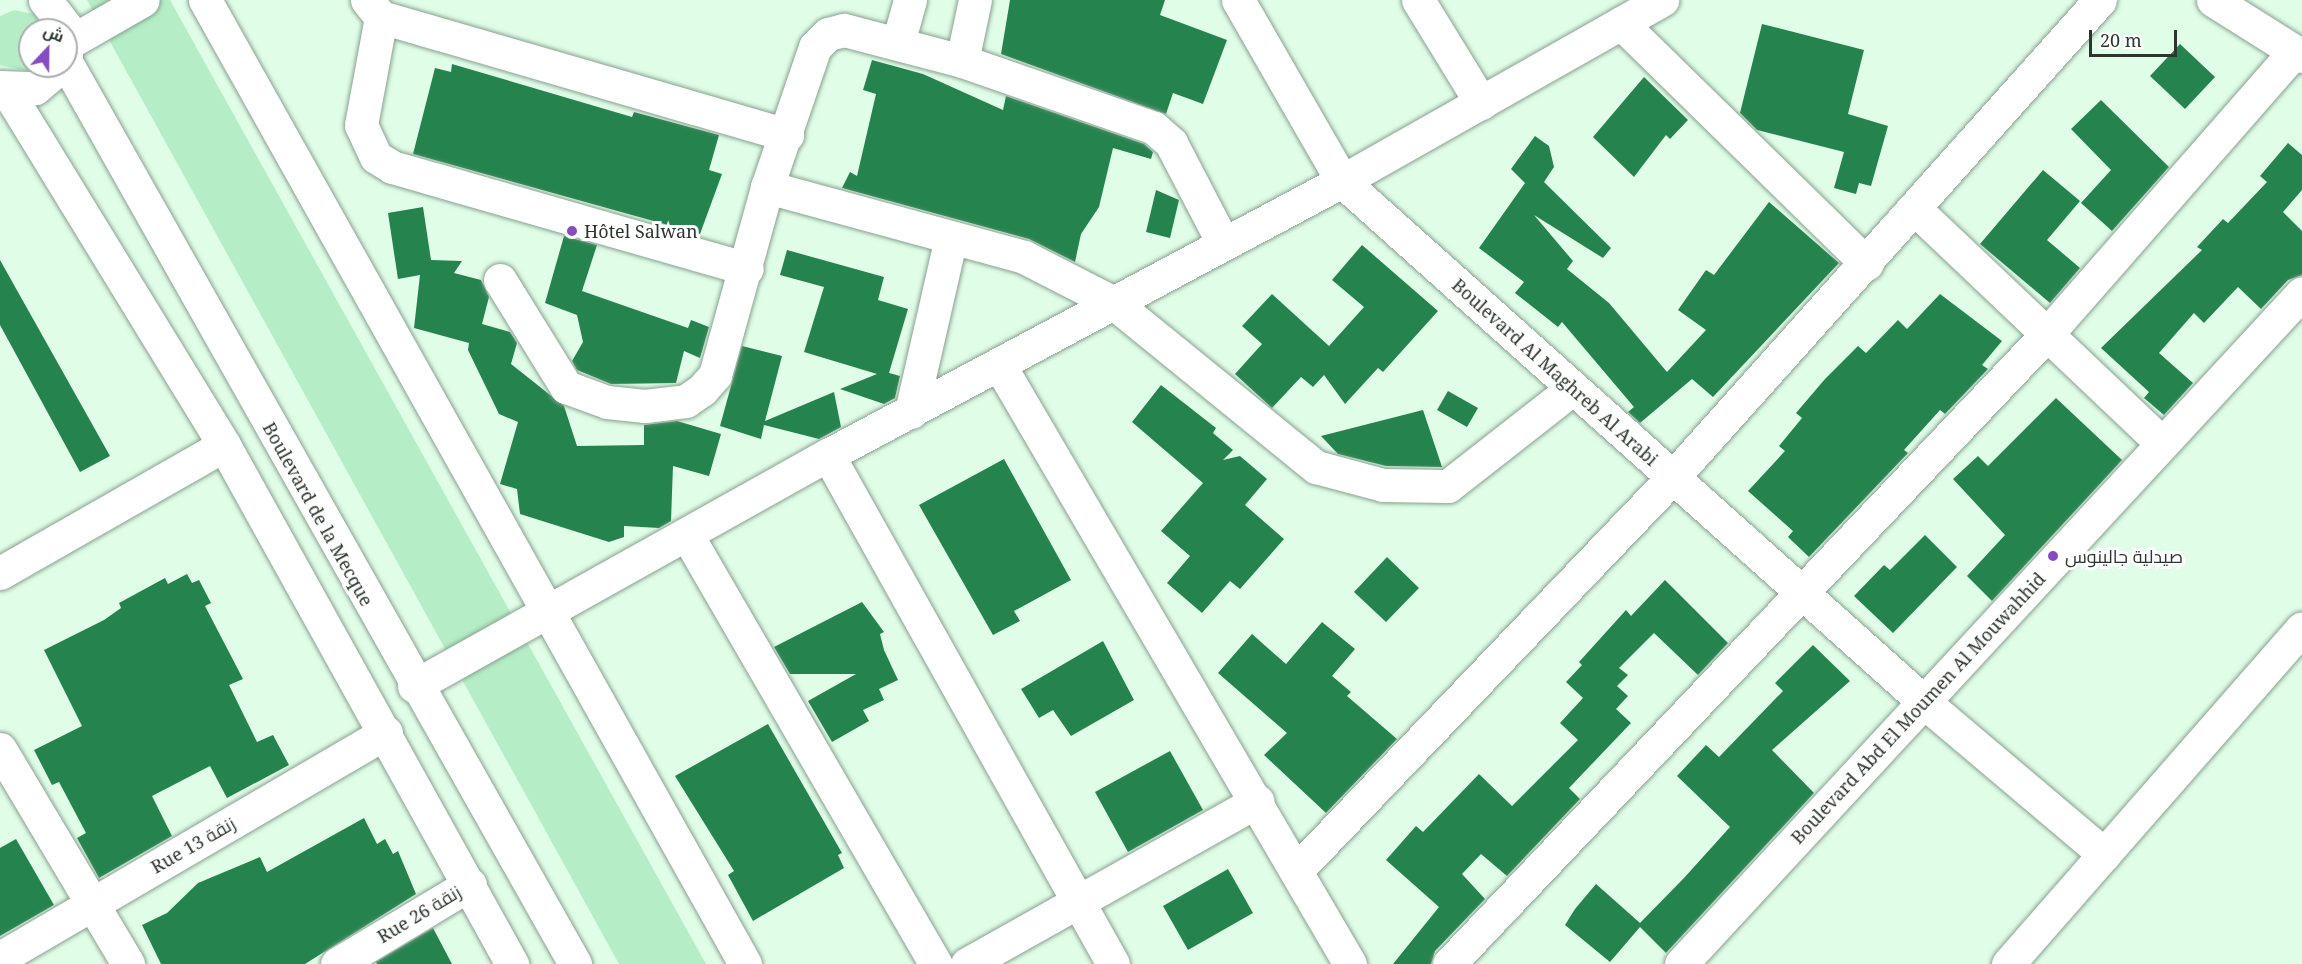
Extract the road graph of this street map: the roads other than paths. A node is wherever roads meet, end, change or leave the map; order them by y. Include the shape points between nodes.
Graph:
1 (45, 0) edge
2 (143, 0) edge
3 (204, 0) edge
4 (910, 0) edge
5 (975, 0) edge
6 (1238, 0) edge
7 (1418, 0) edge
8 (1662, 0) edge
9 (2100, 0) edge
10 (2213, 0) edge
11 (374, 9) edge
12 (58, 18) edge
13 (1621, 23) junction
14 (898, 43) junction
15 (78, 48) edge
16 (2298, 54) edge
17 (962, 62) junction
18 (45, 78) edge
19 (77, 78) edge
20 (3, 88) edge
21 (1480, 103) junction
22 (787, 135) junction
23 (1342, 181) junction
24 (766, 187) junction
25 (1914, 208) junction
26 (951, 238) junction
27 (1223, 243) junction
28 (1867, 264) junction
29 (747, 269) junction
30 (500, 280) dead end
31 (2302, 293) edge
32 (1114, 303) junction
33 (2048, 333) junction
34 (1000, 366) junction
35 (1573, 388) junction
36 (911, 412) junction
37 (2162, 443) junction
38 (224, 445) junction
39 (828, 455) junction
40 (1673, 477) junction
41 (687, 536) junction
42 (0, 573) edge
43 (1805, 594) junction
44 (552, 613) junction
45 (2302, 628) edge
46 (414, 686) junction
47 (1924, 702) junction
48 (386, 732) junction
49 (0, 749) edge
50 (1257, 801) junction
51 (2104, 854) junction
52 (1296, 871) junction
53 (470, 884) junction
54 (1077, 899) junction
55 (92, 904) junction
56 (0, 958) edge
57 (128, 964) edge
58 (338, 964) edge
59 (512, 964) edge
60 (575, 964) edge
61 (745, 964) edge
62 (936, 964) edge
63 (967, 964) edge
64 (1113, 964) edge
65 (1350, 964) edge
66 (1449, 964) edge
67 (1681, 964) edge
68 (2008, 964) edge

1 - 12 street, Boulevard de la Mecque via 57,11
2 - 15 street
3 - 44 street
4 - 14 street
5 - 17 street
6 - 23 street, Boulevard Al Maghreb Al Arabi
7 - 21 street
8 - 13 street
9 - 25 street
10 - 16 street
11 - 22 street
11 - 29 street via 362,125 376,157 392,167
13 - 21 street
13 - 28 street
14 - 17 street
14 - 22 street via 844,30 828,34 815,47
16 - 33 street
17 - 27 street via 1154,128 1171,143
18 - 20 street via 35,88
19 - 46 street, Boulevard de la Mecque
20 - 38 street
21 - 23 street
22 - 24 street
23 - 27 street
23 - 35 street, Boulevard Al Maghreb Al Arabi
24 - 26 street
24 - 29 street
25 - 28 street
25 - 33 street
26 - 32 street via 1024,257
26 - 36 street
27 - 32 street
28 - 40 street
29 - 30 street via 715,375 686,401 645,405 607,402 566,387
31 - 37 street, Boulevard Abd El Moumen Al Mouwahhid
32 - 34 street
32 - 35 street via 1316,467 1383,485 1448,486
33 - 37 street
33 - 43 street
34 - 36 street
34 - 50 street
35 - 40 street, Boulevard Al Maghreb Al Arabi
36 - 39 street
37 - 47 street, Boulevard Abd El Moumen Al Mouwahhid
38 - 42 street
38 - 48 street
39 - 41 street
39 - 54 street
40 - 43 street, Boulevard Al Maghreb Al Arabi
40 - 52 street
41 - 44 street
41 - 62 street
43 - 47 street, Boulevard Al Maghreb Al Arabi
43 - 66 street
44 - 46 street
44 - 61 street
45 - 51 street
46 - 60 street, Boulevard de la Mecque
47 - 51 street, Boulevard Al Maghreb Al Arabi
47 - 67 street, Boulevard Abd El Moumen Al Mouwahhid
48 - 53 street
48 - 55 street, Rue 13 زنقة
49 - 55 street
50 - 52 street
50 - 54 street
51 - 68 street
52 - 65 street
53 - 58 street, Rue 26 زنقة
53 - 59 street
54 - 63 street
54 - 64 street
55 - 56 street, Rue 13 زنقة
55 - 57 street

